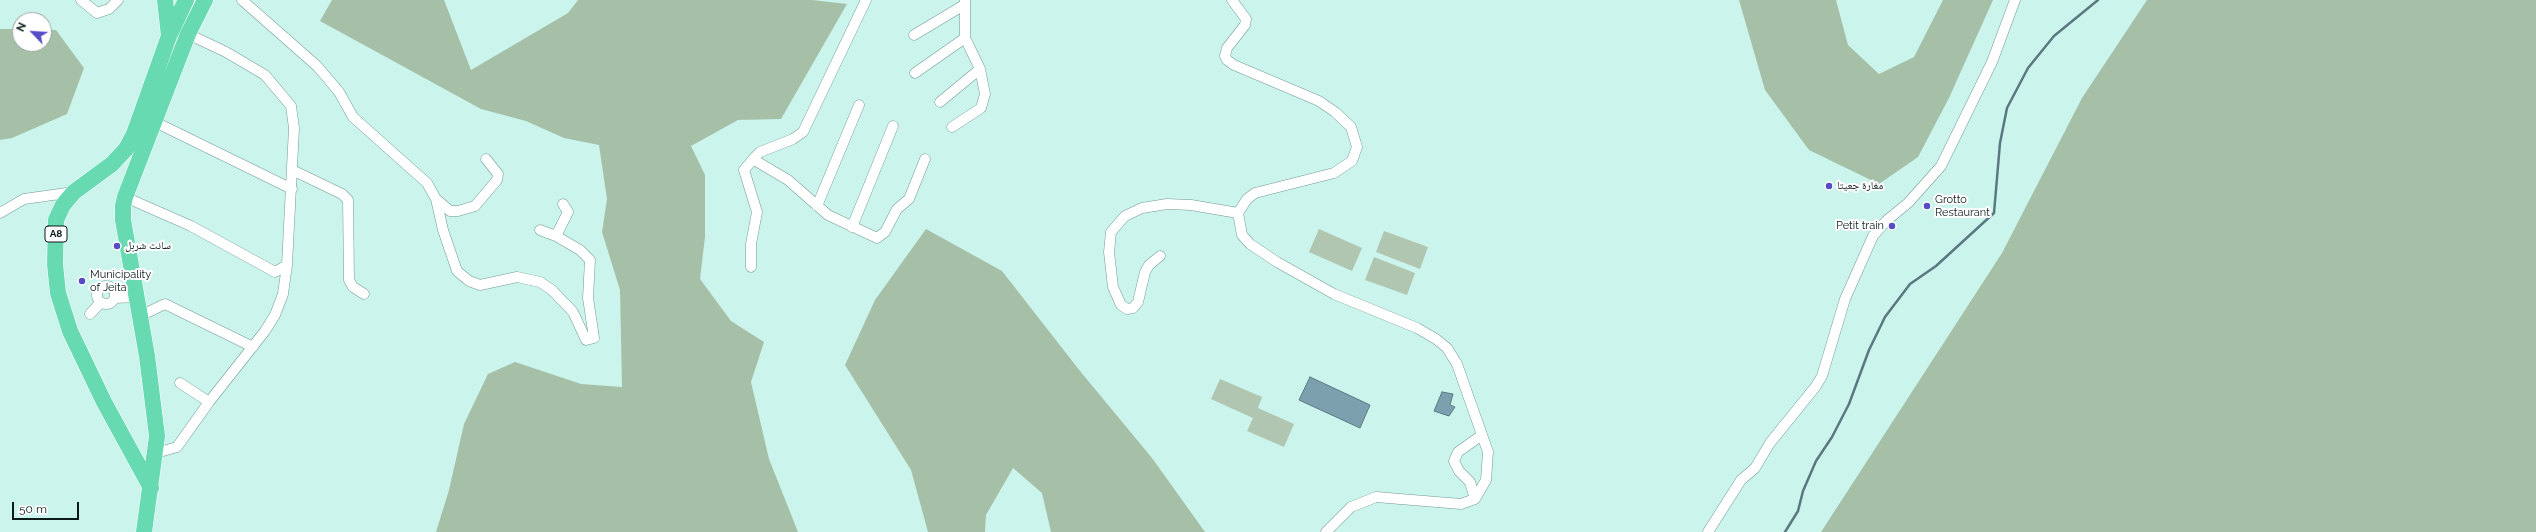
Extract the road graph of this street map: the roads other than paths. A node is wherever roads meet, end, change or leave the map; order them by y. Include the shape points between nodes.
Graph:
1 (81, 0) edge
2 (118, 0) edge
3 (165, 0) edge
4 (186, 0) edge
5 (205, 0) edge
6 (242, 0) edge
7 (866, 0) edge
8 (1232, 0) edge
9 (2015, 0) edge
10 (965, 3) edge
11 (188, 34) junction
12 (914, 35) dead end
13 (169, 36) junction
14 (965, 38) junction
15 (980, 70) junction
16 (915, 73) dead end
17 (940, 102) dead end
18 (858, 105) dead end
19 (155, 122) junction
20 (893, 126) dead end
21 (952, 127) dead end
22 (755, 157) junction
23 (486, 159) dead end
24 (925, 159) dead end
25 (292, 170) junction
26 (292, 189) junction
27 (74, 192) junction
28 (125, 197) junction
29 (436, 200) junction
30 (563, 204) dead end
31 (817, 206) junction
32 (0, 213) edge
33 (1238, 214) junction
34 (852, 227) junction
35 (540, 230) dead end
36 (556, 236) junction
37 (1160, 256) dead end
38 (287, 265) junction
39 (751, 267) dead end
40 (364, 294) dead end
41 (137, 297) junction
42 (115, 298) junction
43 (101, 302) junction
44 (90, 314) dead end
45 (140, 316) junction
46 (253, 347) junction
47 (180, 383) dead end
48 (209, 402) junction
49 (1482, 435) junction
50 (156, 453) junction
51 (132, 455) junction
52 (151, 488) junction
53 (1475, 499) junction
54 (144, 532) edge
55 (1326, 532) edge
56 (1708, 532) edge

1 - 2 street via 86,7 97,13 110,9
3 - 13 highway
4 - 13 highway, A8
5 - 11 highway
6 - 29 street via 322,70 339,92 353,117 421,177
7 - 22 street via 803,132 793,139 760,152
8 - 33 street via 1246,19 1245,25 1227,48 1227,60 1319,101 1351,127 1357,146 1352,161 1346,167 1334,173 1255,193 1244,202
9 - 56 street via 1992,62 1941,166 1908,203 1873,236 1845,299 1822,376 1770,442 1755,468 1741,480
10 - 12 street
10 - 14 street
11 - 19 highway
11 - 25 street via 265,75 284,96 293,116
13 - 27 highway, A8 via 134,134 126,149 112,164
14 - 15 street
14 - 16 street
15 - 17 street
15 - 21 street via 985,87 984,102 981,108
18 - 31 street
19 - 26 street
19 - 28 highway
20 - 34 street
22 - 31 street via 759,163 788,180
22 - 39 street via 744,170 757,212 751,244
23 - 29 street via 498,174 497,180 475,206 450,211
24 - 34 street via 909,199 897,209 882,236 872,237
25 - 26 street
25 - 40 street via 342,194 348,200 349,280 353,287
26 - 38 street
27 - 32 street via 24,199
27 - 51 highway, A8 via 63,205 56,220 55,264 58,293 70,331
28 - 38 street via 191,226 275,272
28 - 41 highway via 123,220
29 - 36 street via 457,270 464,277 480,285 517,277 540,282 552,290 573,312 586,340 594,338 588,298 590,260 580,250
30 - 36 street via 568,212
31 - 34 street
33 - 37 street via 1191,205 1167,204 1142,208 1124,216 1111,232 1109,246 1113,287 1121,305 1133,308 1138,302 1145,272
33 - 49 street via 1242,235 1250,244 1277,262 1334,294 1417,328 1447,348 1457,364
35 - 36 street
38 - 46 street via 283,294 275,315
41 - 42 street
41 - 45 highway
42 - 43 street via 107,304
42 - 43 street via 114,291 106,286 98,293
43 - 44 street
45 - 46 street via 165,304
45 - 50 highway via 157,436
46 - 48 street
47 - 48 street
48 - 50 street via 177,447
49 - 53 street via 1488,452 1487,470 1482,491
49 - 53 street via 1458,452 1454,461 1459,471 1470,482
50 - 51 highway via 148,458
50 - 52 highway
51 - 52 highway, A8
52 - 54 highway
53 - 55 street via 1461,504 1376,497 1351,506

